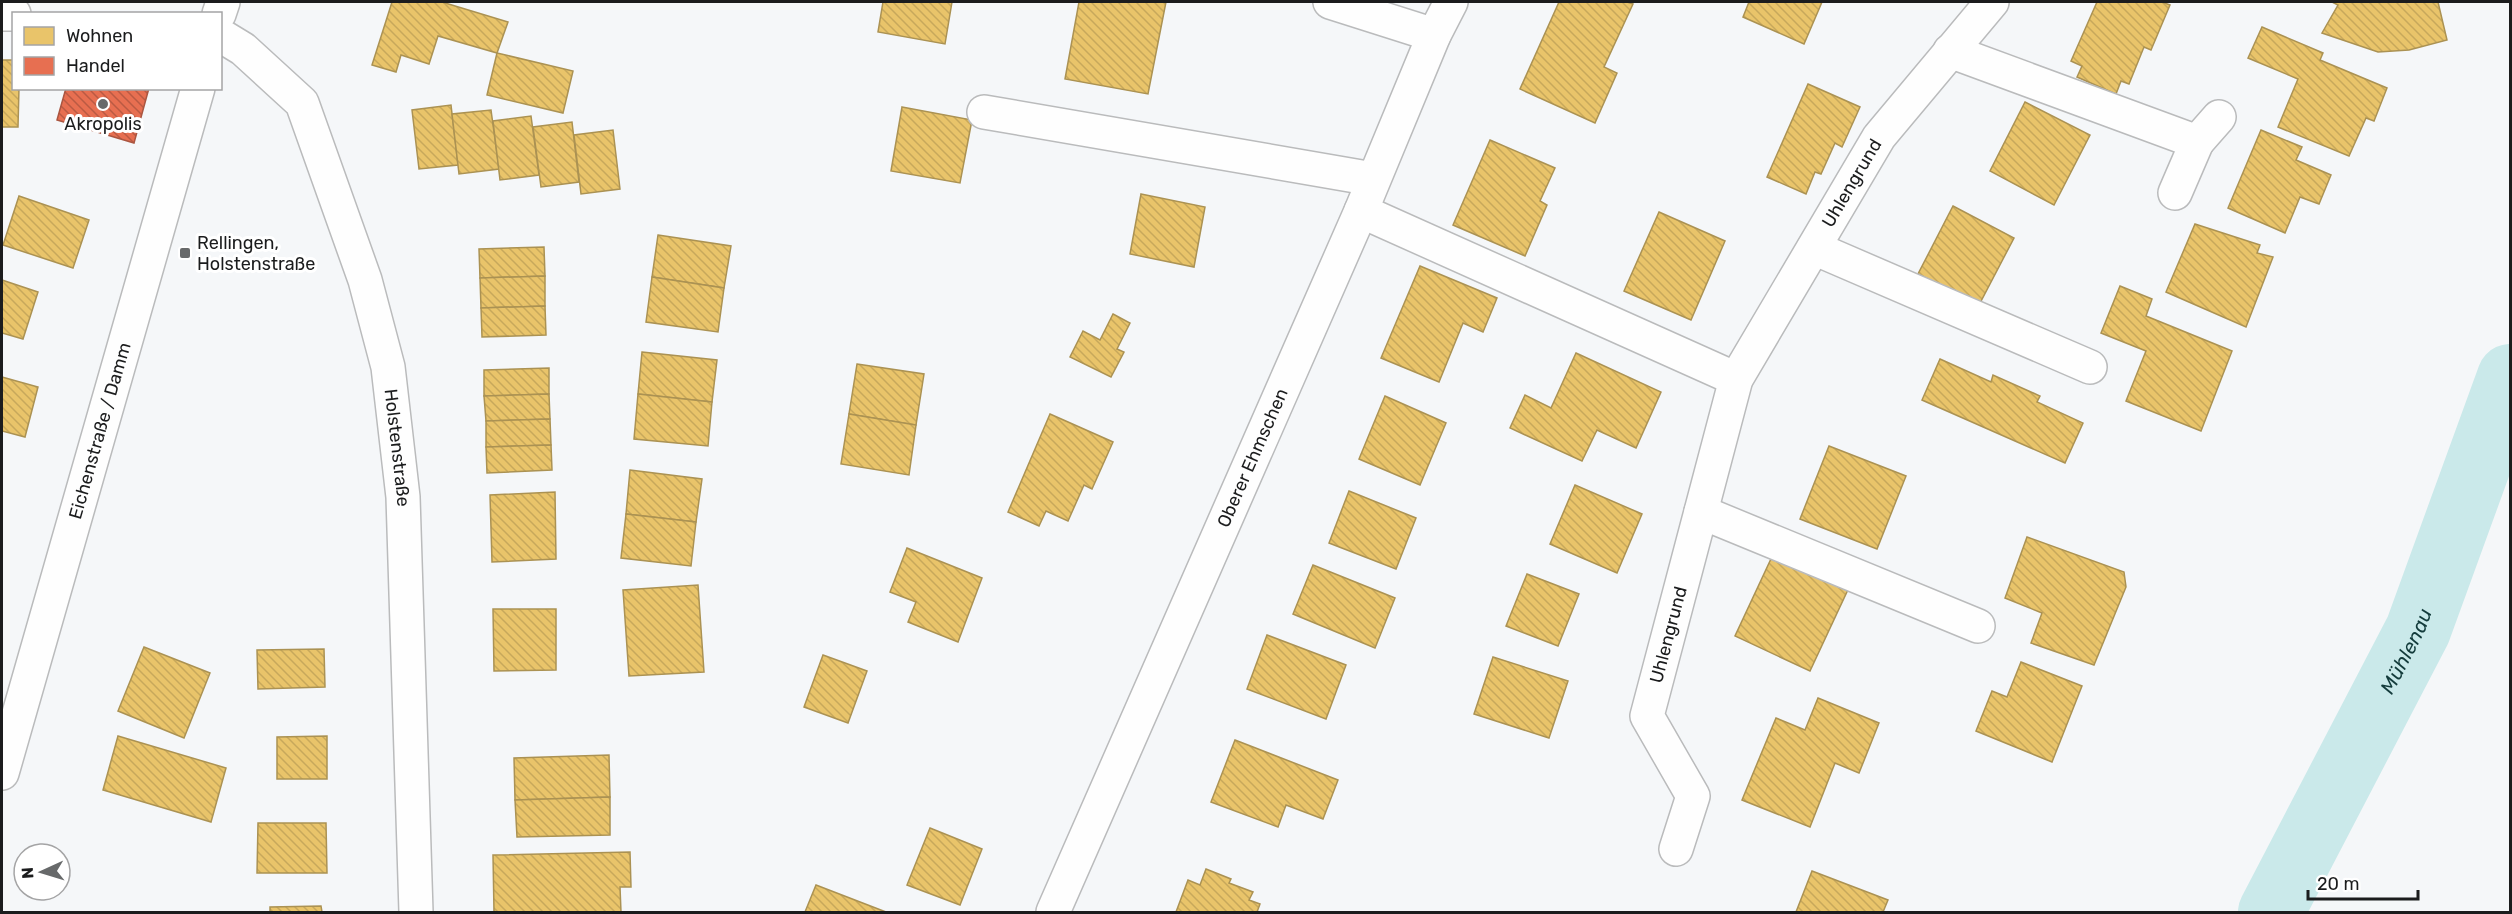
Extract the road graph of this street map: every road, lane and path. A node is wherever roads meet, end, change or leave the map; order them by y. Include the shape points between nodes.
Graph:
1 (1330, 2) edge
2 (1451, 2) edge
3 (1992, 2) edge
4 (1434, 35) junction
5 (222, 36) edge
6 (1950, 51) junction
7 (197, 90) edge
8 (984, 112) dead end
9 (2219, 117) dead end
10 (2197, 142) junction
11 (1373, 179) junction
12 (2175, 193) dead end
13 (1361, 211) junction
14 (1814, 248) junction
15 (2090, 367) dead end
16 (1736, 379) junction
17 (1701, 512) junction
18 (1978, 626) dead end
19 (2, 773) edge
20 (1676, 849) dead end
21 (416, 912) edge
22 (1053, 912) edge

1 - 4 street
2 - 4 street, Oberer Ehmschen
3 - 6 street, Uhlengrund
4 - 11 street, Oberer Ehmschen
5 - 21 street, Holstenstraße via 243,49 302,103 364,280 388,367 404,496
6 - 10 street
6 - 14 street, Uhlengrund via 1879,137
7 - 19 street, Eichenstraße / Damm
8 - 11 street
9 - 10 street
10 - 12 street
11 - 13 street, Oberer Ehmschen
13 - 16 street
13 - 22 street, Oberer Ehmschen
14 - 15 street
14 - 16 street, Uhlengrund
16 - 17 street, Uhlengrund
17 - 18 street
17 - 20 street, Uhlengrund via 1647,716 1693,796

